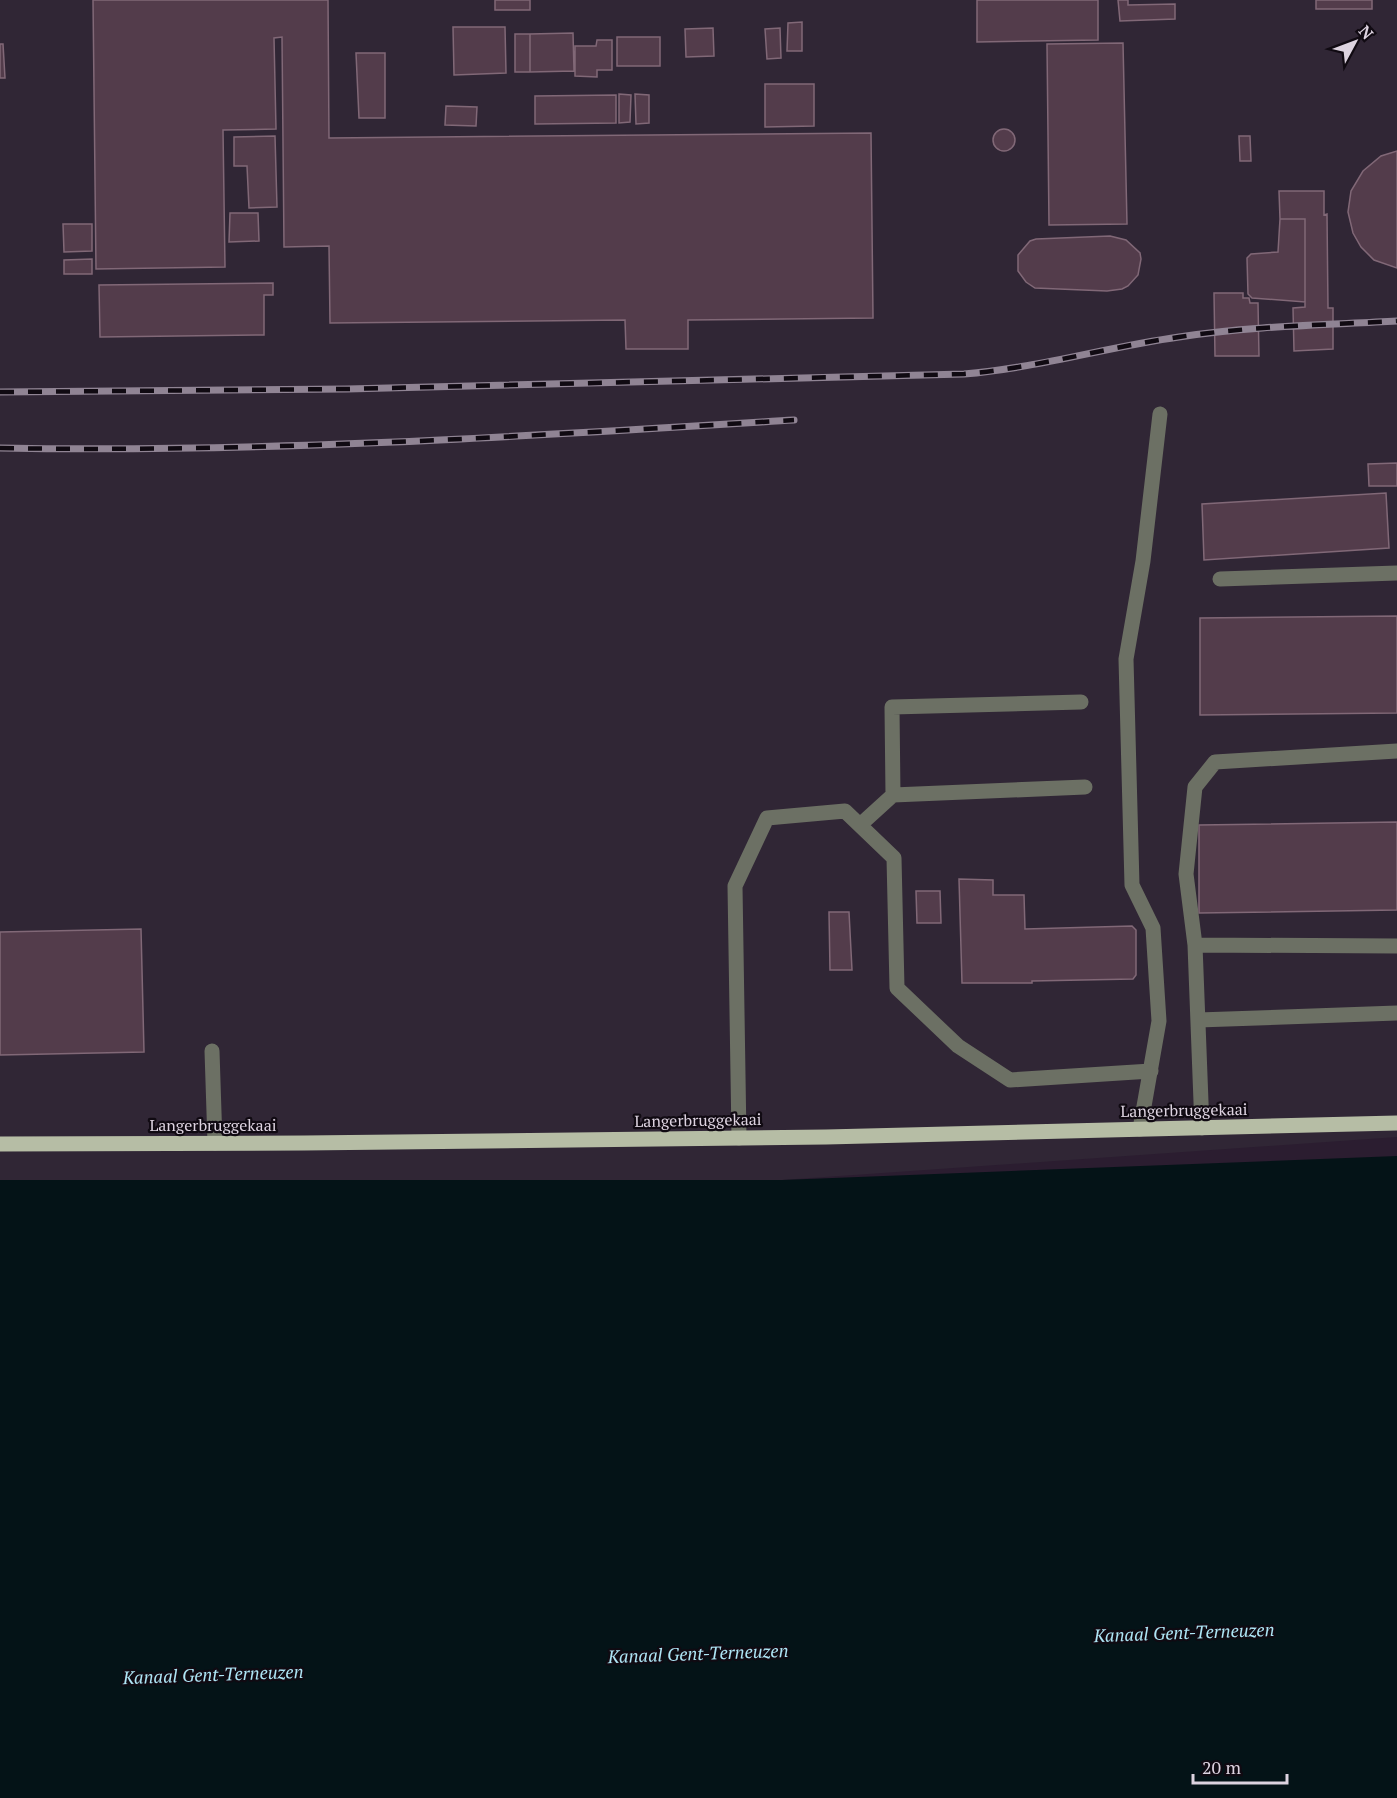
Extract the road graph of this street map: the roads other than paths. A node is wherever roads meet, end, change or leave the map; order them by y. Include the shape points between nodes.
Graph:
1 (1160, 414) dead end
2 (1397, 573) edge
3 (1220, 579) dead end
4 (1081, 702) dead end
5 (1397, 751) edge
6 (1085, 787) dead end
7 (893, 795) junction
8 (860, 825) junction
9 (1195, 945) junction
10 (1397, 946) edge
11 (1397, 1013) edge
12 (1198, 1020) junction
13 (212, 1051) dead end
14 (1150, 1071) junction
15 (1397, 1123) edge
16 (1202, 1128) junction
17 (1140, 1129) junction
18 (739, 1138) junction
19 (0, 1143) edge
20 (215, 1143) junction

1 - 14 lane via 1143,561 1126,659 1132,885 1153,928 1159,1021
2 - 3 lane
4 - 7 lane via 892,707
5 - 9 lane via 1215,762 1195,787 1186,874
6 - 7 lane
7 - 8 lane
8 - 14 lane via 894,858 897,988 958,1046 1010,1080
8 - 18 lane via 845,811 768,818 735,886
9 - 10 lane
9 - 12 lane
11 - 12 lane
12 - 16 lane
13 - 20 lane
14 - 17 lane
15 - 16 main road, Langerbruggekaai
16 - 17 main road, Langerbruggekaai
17 - 18 main road, Langerbruggekaai
18 - 20 main road, Langerbruggekaai
19 - 20 main road, Langerbruggekaai

